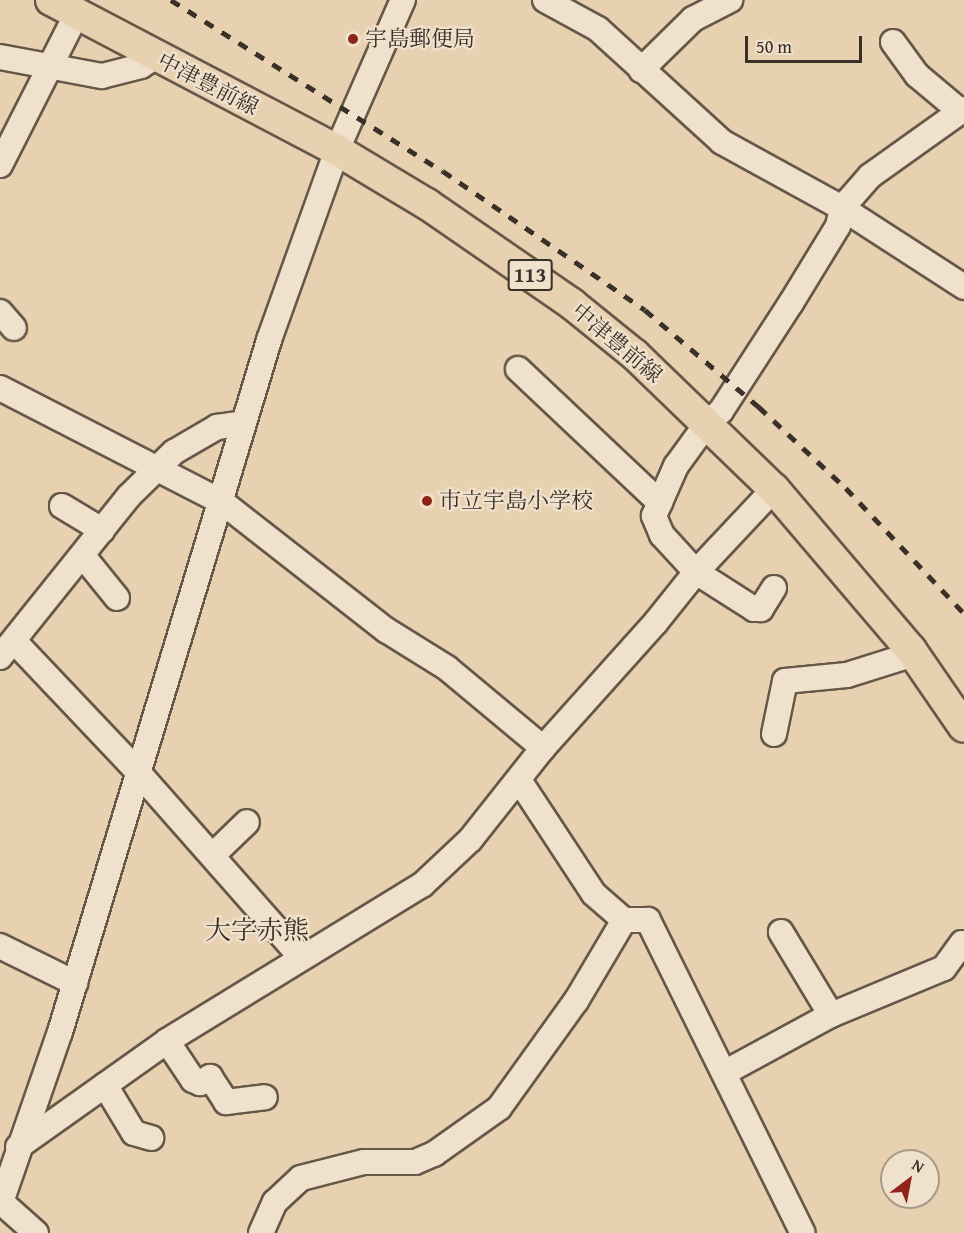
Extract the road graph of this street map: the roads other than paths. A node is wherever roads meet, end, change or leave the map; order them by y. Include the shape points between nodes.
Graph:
1 (403, 0) edge
2 (545, 0) edge
3 (730, 0) edge
4 (64, 7) edge
5 (893, 42) dead end
6 (0, 57) edge
7 (155, 57) junction
8 (51, 67) junction
9 (641, 70) junction
10 (962, 110) edge
11 (337, 150) junction
12 (0, 165) edge
13 (842, 208) junction
14 (964, 287) edge
15 (518, 369) dead end
16 (0, 388) edge
17 (708, 422) junction
18 (244, 423) junction
19 (160, 468) junction
20 (774, 489) junction
21 (222, 502) junction
22 (660, 503) junction
23 (62, 507) dead end
24 (102, 530) junction
25 (83, 556) junction
26 (696, 572) junction
27 (774, 588) dead end
28 (117, 598) dead end
29 (7, 649) edge
30 (914, 654) junction
31 (964, 727) edge
32 (774, 734) dead end
33 (543, 748) junction
34 (139, 774) junction
35 (519, 780) junction
36 (247, 822) dead end
37 (213, 855) junction
38 (624, 920) junction
39 (781, 932) dead end
40 (962, 944) dead end
41 (0, 946) edge
42 (302, 958) junction
43 (75, 983) junction
44 (831, 1015) junction
45 (167, 1041) junction
46 (724, 1073) junction
47 (105, 1085) junction
48 (265, 1097) dead end
49 (152, 1138) dead end
50 (18, 1147) junction
51 (0, 1203) edge
52 (36, 1233) edge
53 (261, 1233) edge
54 (803, 1233) edge

1 - 11 street
2 - 9 street via 598,29
3 - 9 street via 693,19
4 - 7 main road, 中津豊前線 / 113
4 - 8 street
5 - 10 street via 917,75
6 - 8 street
7 - 8 street via 141,66 102,76
7 - 11 main road, 中津豊前線 / 113
8 - 12 street
9 - 13 street via 722,142
10 - 13 street via 870,176
11 - 17 main road, 中津豊前線 / 113 via 427,204 572,304
11 - 18 street via 303,240
13 - 14 street
13 - 17 street via 838,226 791,303 721,411
15 - 22 street
16 - 19 street
17 - 20 main road, 中津豊前線 / 113
17 - 22 street via 676,466
18 - 19 street via 202,433 174,452
18 - 21 street
19 - 21 street
19 - 24 street via 129,496
20 - 26 street
20 - 30 main road, 中津豊前線 / 113
21 - 33 street via 386,630 447,668
21 - 34 street
22 - 26 street via 654,516 662,535
23 - 24 street
24 - 25 street
25 - 28 street
25 - 29 street
26 - 27 street via 754,609 761,609
26 - 33 street
29 - 34 street
30 - 31 main road, 中津豊前線 / 113
30 - 32 street via 847,675 785,681
33 - 35 street
34 - 37 street
34 - 43 street
35 - 38 street via 594,894
35 - 42 street via 470,840 422,885
36 - 37 street
37 - 42 street
38 - 46 street via 648,920
38 - 53 street via 576,1000 499,1108 435,1154 415,1162 364,1162 302,1178 275,1202
39 - 44 street
40 - 44 street via 944,968
41 - 43 street
42 - 45 street
43 - 50 street
44 - 46 street
45 - 47 street
45 - 48 street via 193,1080 200,1083 210,1077 226,1102
46 - 54 street
47 - 49 street via 134,1132
47 - 50 street
50 - 51 street
51 - 52 street

